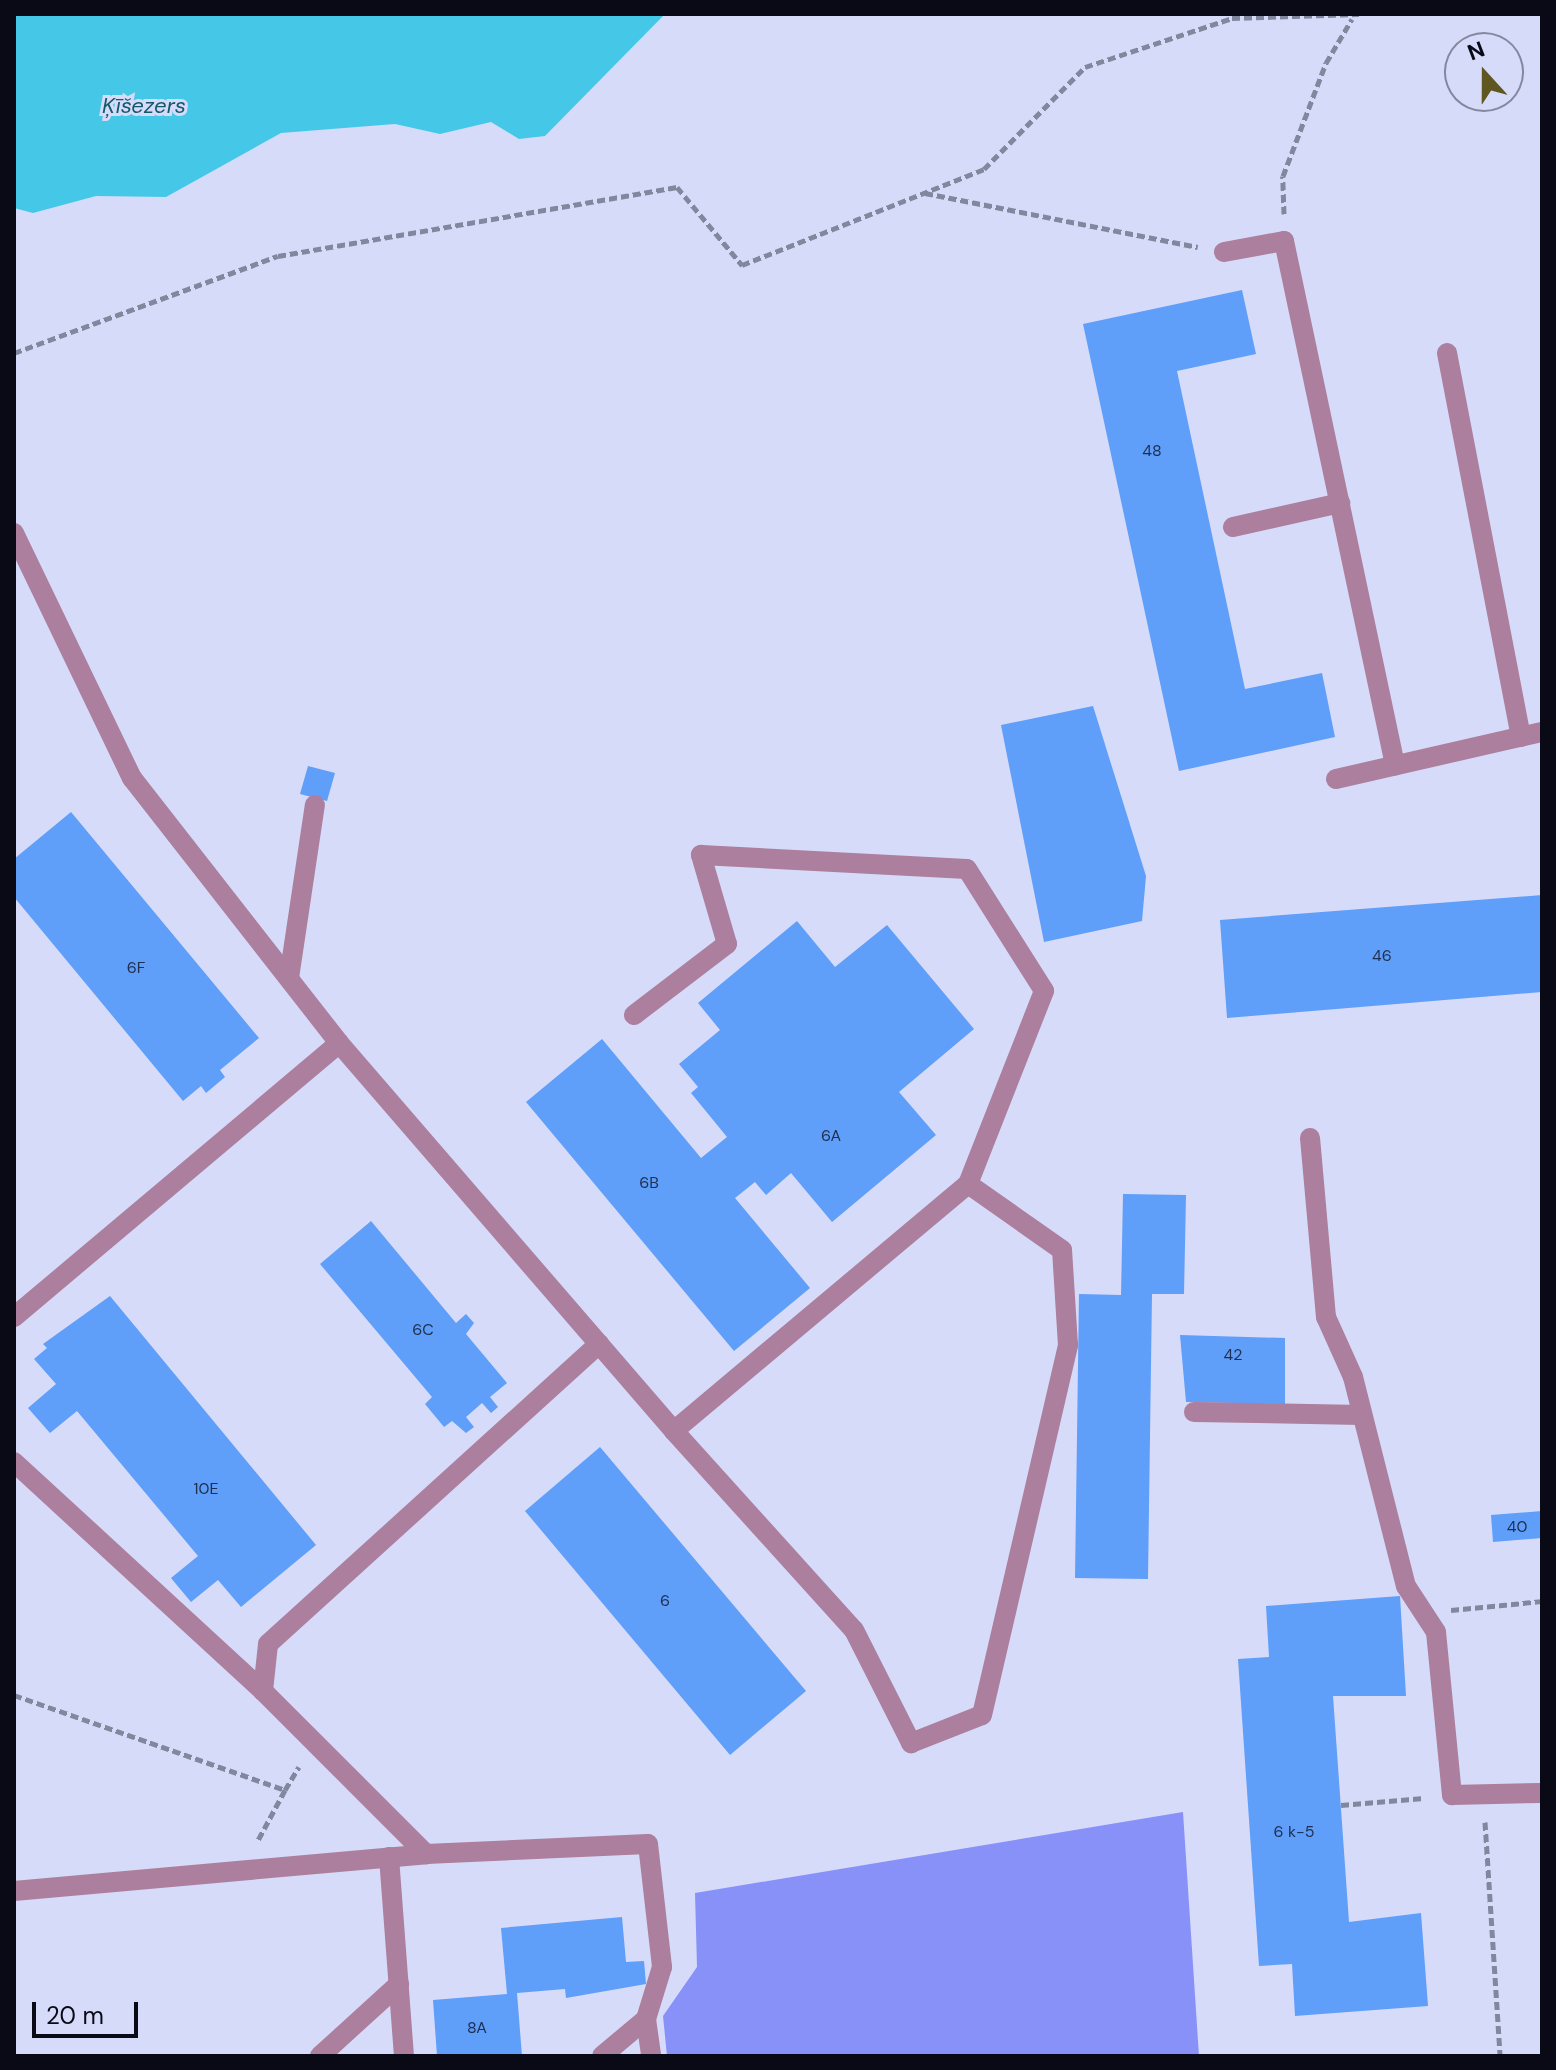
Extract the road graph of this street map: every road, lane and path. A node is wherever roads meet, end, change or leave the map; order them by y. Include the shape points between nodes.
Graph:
1 (1359, 14) edge
2 (1352, 19) junction
3 (924, 192) junction
4 (1284, 241) junction
5 (1224, 252) joint
6 (14, 353) edge
7 (1447, 353) dead end
8 (1340, 503) junction
9 (1233, 527) dead end
10 (14, 533) edge
11 (1542, 732) edge
12 (1521, 737) junction
13 (1395, 765) junction
14 (1336, 779) dead end
15 (315, 805) dead end
16 (289, 978) junction
17 (634, 1015) dead end
18 (339, 1043) junction
19 (1310, 1138) dead end
20 (968, 1184) junction
21 (14, 1317) edge
22 (599, 1344) junction
23 (1194, 1412) dead end
24 (1362, 1415) junction
25 (674, 1431) junction
26 (14, 1462) edge
27 (1542, 1601) edge
28 (1423, 1613) junction
29 (263, 1691) junction
30 (14, 1695) edge
31 (1542, 1793) edge
32 (1452, 1795) junction
33 (1483, 1797) junction
34 (1341, 1805) dead end
35 (426, 1854) junction
36 (389, 1857) junction
37 (241, 1870) junction
38 (14, 1891) edge
39 (399, 1984) junction
40 (646, 2019) junction
41 (320, 2056) edge
42 (404, 2056) edge
43 (602, 2056) edge
44 (651, 2056) edge
45 (1500, 2056) edge

1 - 2 path
2 - 3 path via 1232,18 1085,67 984,169
2 - 4 path via 1326,63 1283,176
3 - 5 path
3 - 6 path via 742,265 677,187 278,256
4 - 5 lane
4 - 8 lane
7 - 12 lane
8 - 9 lane
8 - 13 lane
10 - 16 lane via 132,778
11 - 12 lane
12 - 13 lane
13 - 14 lane
15 - 16 lane
16 - 18 lane
17 - 20 lane via 727,944 701,855 967,869 1044,991
18 - 21 lane
18 - 22 lane
19 - 24 lane via 1320,1285
20 - 25 lane
20 - 25 lane via 1062,1250 1068,1345 982,1715 911,1743 854,1630
22 - 25 lane
22 - 29 lane via 268,1644
23 - 24 lane
24 - 28 lane via 1398,1563
26 - 29 lane
27 - 28 path
28 - 32 lane via 1436,1632
29 - 35 lane
30 - 37 path via 285,1790
31 - 33 lane
32 - 33 lane
32 - 34 path
33 - 45 path
35 - 36 lane
35 - 40 lane via 648,1844 662,1967
36 - 37 lane
36 - 39 lane
37 - 38 lane
39 - 41 lane
39 - 42 lane
40 - 43 lane
40 - 44 lane

